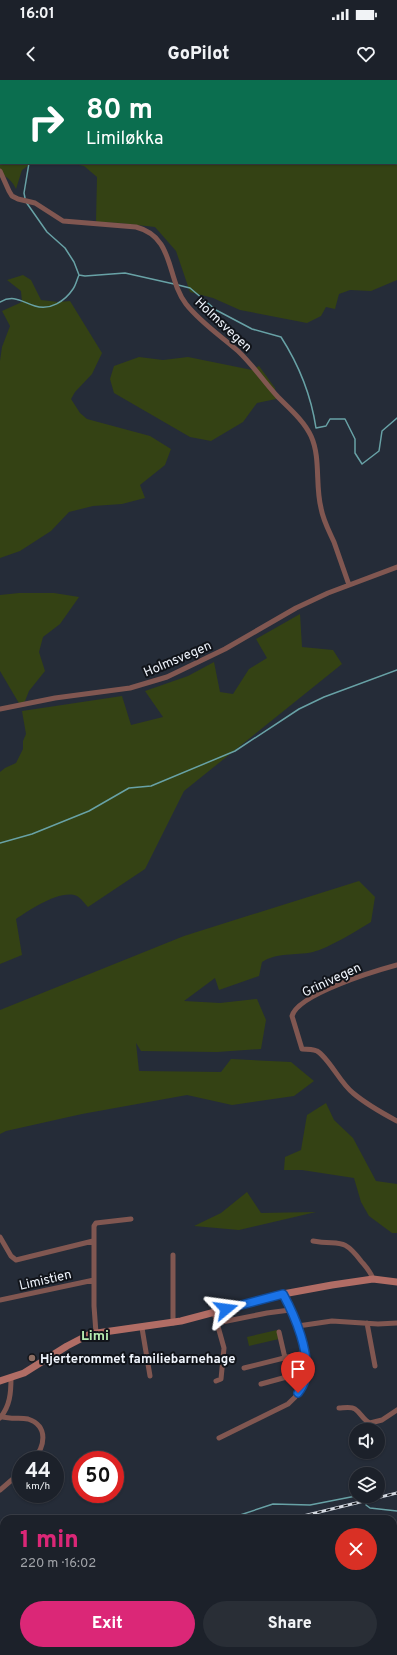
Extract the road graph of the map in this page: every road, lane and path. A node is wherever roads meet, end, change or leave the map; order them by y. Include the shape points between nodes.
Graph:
1 (0, 171) edge
2 (397, 567) edge
3 (349, 585) junction
4 (0, 709) edge
5 (397, 965) edge
6 (397, 1121) edge
7 (131, 1219) dead end
8 (0, 1237) edge
9 (93, 1241) junction
10 (313, 1241) dead end
11 (173, 1255) dead end
12 (373, 1279) junction
13 (94, 1280) junction
14 (397, 1282) edge
15 (283, 1294) junction
16 (0, 1300) edge
17 (290, 1310) junction
18 (214, 1312) junction
19 (215, 1322) junction
20 (397, 1322) edge
21 (173, 1323) junction
22 (367, 1323) junction
23 (298, 1326) junction
24 (142, 1328) junction
25 (279, 1332) dead end
26 (96, 1333) junction
27 (304, 1353) junction
28 (285, 1358) junction
29 (246, 1360) dead end
30 (375, 1366) dead end
31 (306, 1372) junction
32 (150, 1376) dead end
33 (11, 1378) junction
34 (0, 1381) edge
35 (216, 1381) dead end
36 (260, 1384) dead end
37 (339, 1408) dead end
38 (397, 1410) edge
39 (0, 1417) edge
40 (219, 1438) dead end
41 (40, 1451) edge
42 (12, 1480) edge
43 (0, 1490) edge

1 - 3 street, Holmsvegen via 15,198 35,203 63,221 136,227 152,233 159,240 165,249 176,287 183,300 194,314 244,357 307,429 316,455 321,509
2 - 3 street, Holmsvegen
3 - 4 street, Holmsvegen via 296,608 225,649 167,677 130,688 55,698
5 - 6 street, Grinivegen via 365,974 310,998 292,1016 302,1049 317,1051 352,1093
7 - 9 street via 96,1224
8 - 9 street via 16,1260
9 - 13 street
10 - 12 street via 347,1245 371,1273
11 - 21 street
12 - 14 main road
12 - 15 main road
13 - 16 street, Limistien
13 - 26 street
15 - 17 street
15 - 18 main road
17 - 19 street
17 - 23 street
18 - 19 street
18 - 21 main road
19 - 35 street via 224,1348 221,1379
20 - 22 street
21 - 24 main road
22 - 23 street via 332,1322
22 - 30 street
23 - 27 street
24 - 26 main road
24 - 32 street
25 - 28 street
26 - 33 main road via 80,1338 24,1373
27 - 28 street
27 - 31 street
28 - 29 street via 246,1367
31 - 36 street
31 - 40 street via 303,1385 294,1400
33 - 34 main road
33 - 39 street via 10,1400
37 - 38 street via 352,1407 370,1423 382,1420
39 - 41 street via 26,1419 40,1427 44,1439
42 - 43 street

